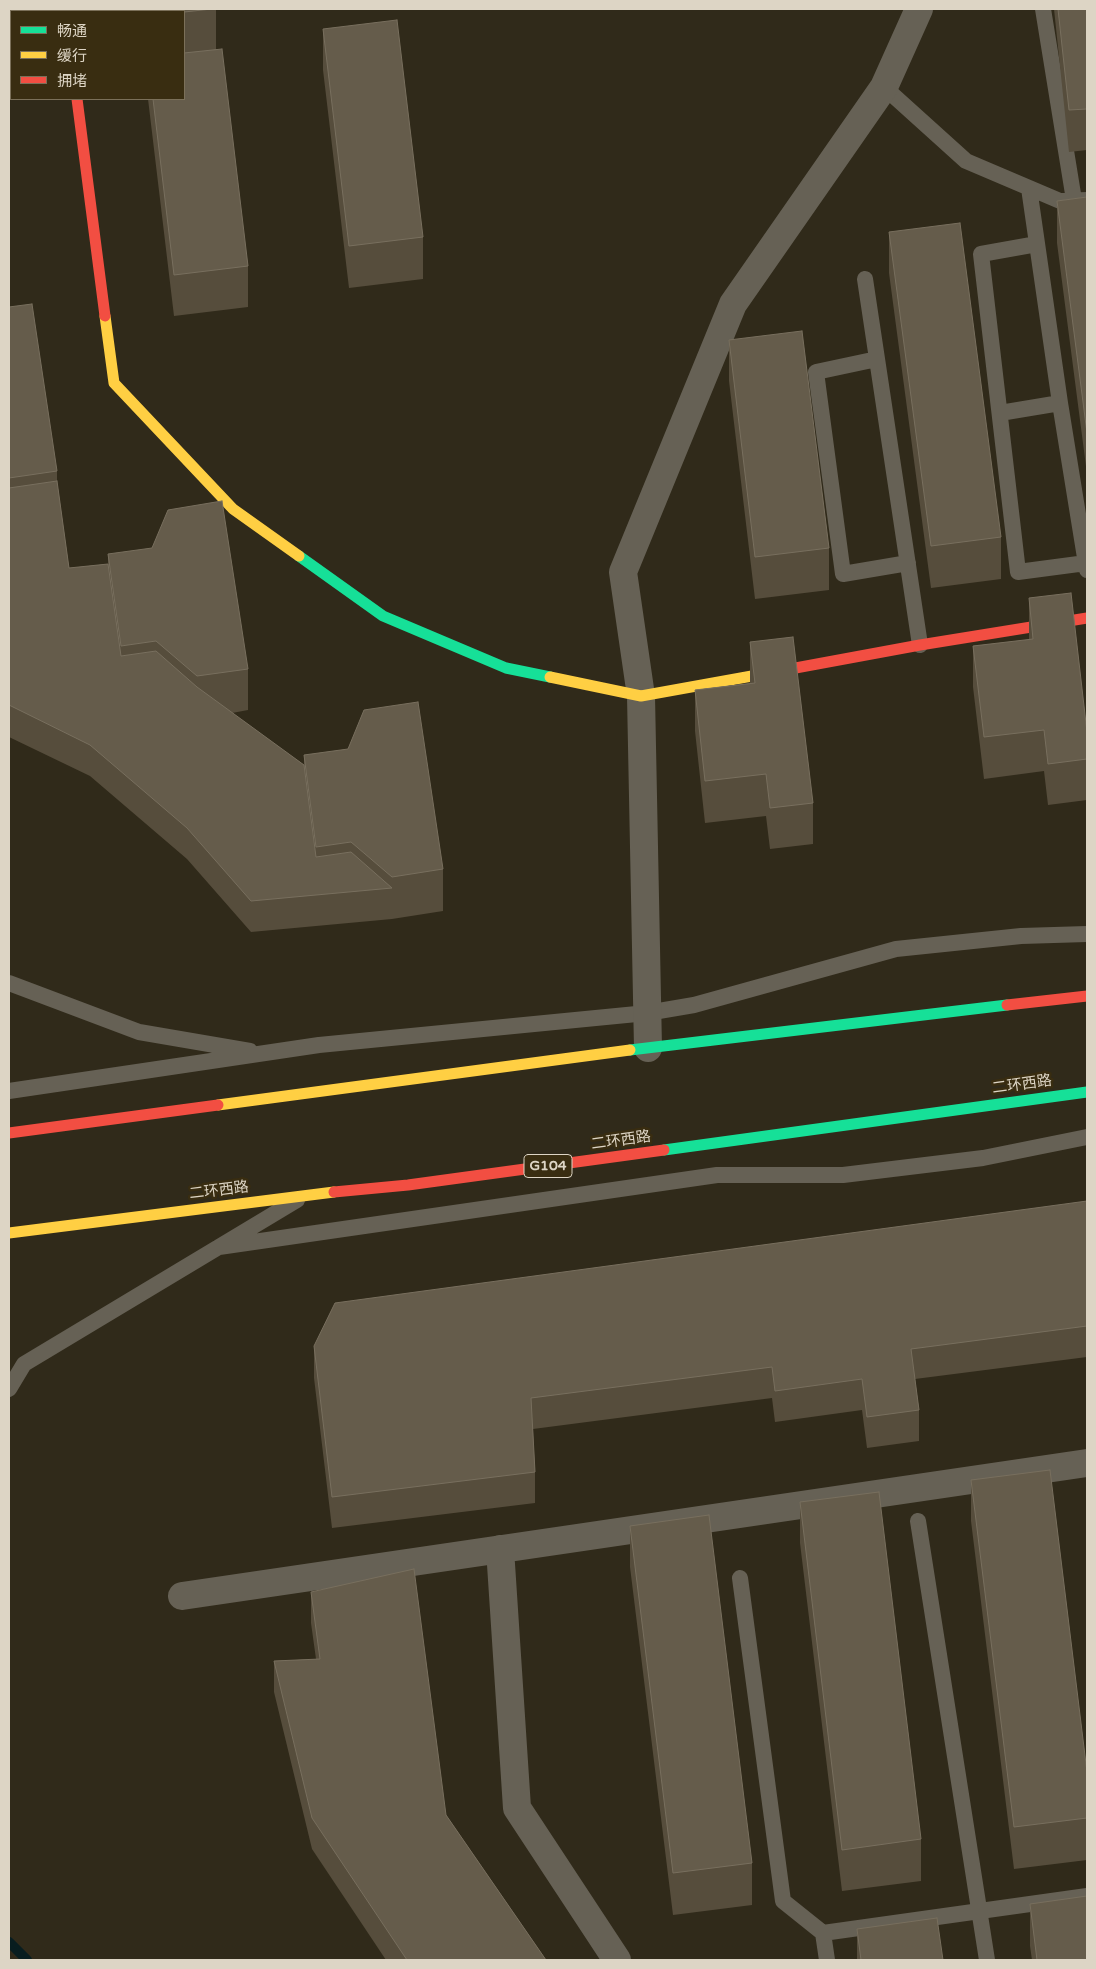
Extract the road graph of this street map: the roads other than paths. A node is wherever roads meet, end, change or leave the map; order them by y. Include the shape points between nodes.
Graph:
1 (919, 9) edge
2 (1043, 9) edge
3 (884, 87) junction
4 (77, 100) edge
5 (1029, 188) junction
6 (1081, 200) edge
7 (1037, 244) junction
8 (865, 279) dead end
9 (877, 360) junction
10 (1060, 403) junction
11 (1000, 413) junction
12 (908, 563) junction
13 (1087, 566) edge
14 (1087, 618) edge
15 (920, 645) junction
16 (641, 696) junction
17 (1087, 934) edge
18 (9, 983) edge
19 (1087, 996) edge
20 (647, 1014) junction
21 (648, 1048) junction
22 (264, 1053) junction
23 (9, 1091) edge
24 (1087, 1092) edge
25 (9, 1133) edge
26 (1087, 1137) edge
27 (307, 1194) junction
28 (9, 1233) edge
29 (219, 1247) junction
30 (9, 1389) edge
31 (1087, 1463) edge
32 (918, 1521) dead end
33 (500, 1549) junction
34 (740, 1578) dead end
35 (182, 1596) dead end
36 (1087, 1896) edge
37 (979, 1911) junction
38 (823, 1933) junction
39 (617, 1960) edge
40 (828, 1960) edge
41 (987, 1960) edge

1 - 3 street
2 - 6 lane
3 - 5 lane via 966,161
3 - 16 street via 733,304 623,572
4 - 16 main road via 114,383 233,508 383,616 506,668
5 - 6 lane via 1060,201
5 - 7 lane
7 - 10 lane
7 - 11 lane via 981,254
8 - 9 lane
9 - 12 lane
9 - 12 lane via 816,372 843,574
10 - 11 lane
10 - 13 lane
11 - 13 lane via 1018,572
12 - 15 lane
14 - 15 main road
15 - 16 main road
16 - 20 street
17 - 20 lane via 1021,936 896,949 694,1005
18 - 22 lane via 139,1032
19 - 21 main road
20 - 21 street
20 - 22 lane
21 - 25 main road
22 - 23 lane
24 - 27 main road, 二环西路 / G104 via 408,1185
26 - 29 lane via 983,1158 843,1175 717,1175
27 - 28 main road, 二环西路 / G104
27 - 29 lane
29 - 30 lane via 24,1364
31 - 33 street
32 - 37 lane
33 - 35 street
33 - 39 street via 517,1808
34 - 38 lane via 783,1901
36 - 37 lane
37 - 38 lane
37 - 41 lane
38 - 40 lane

